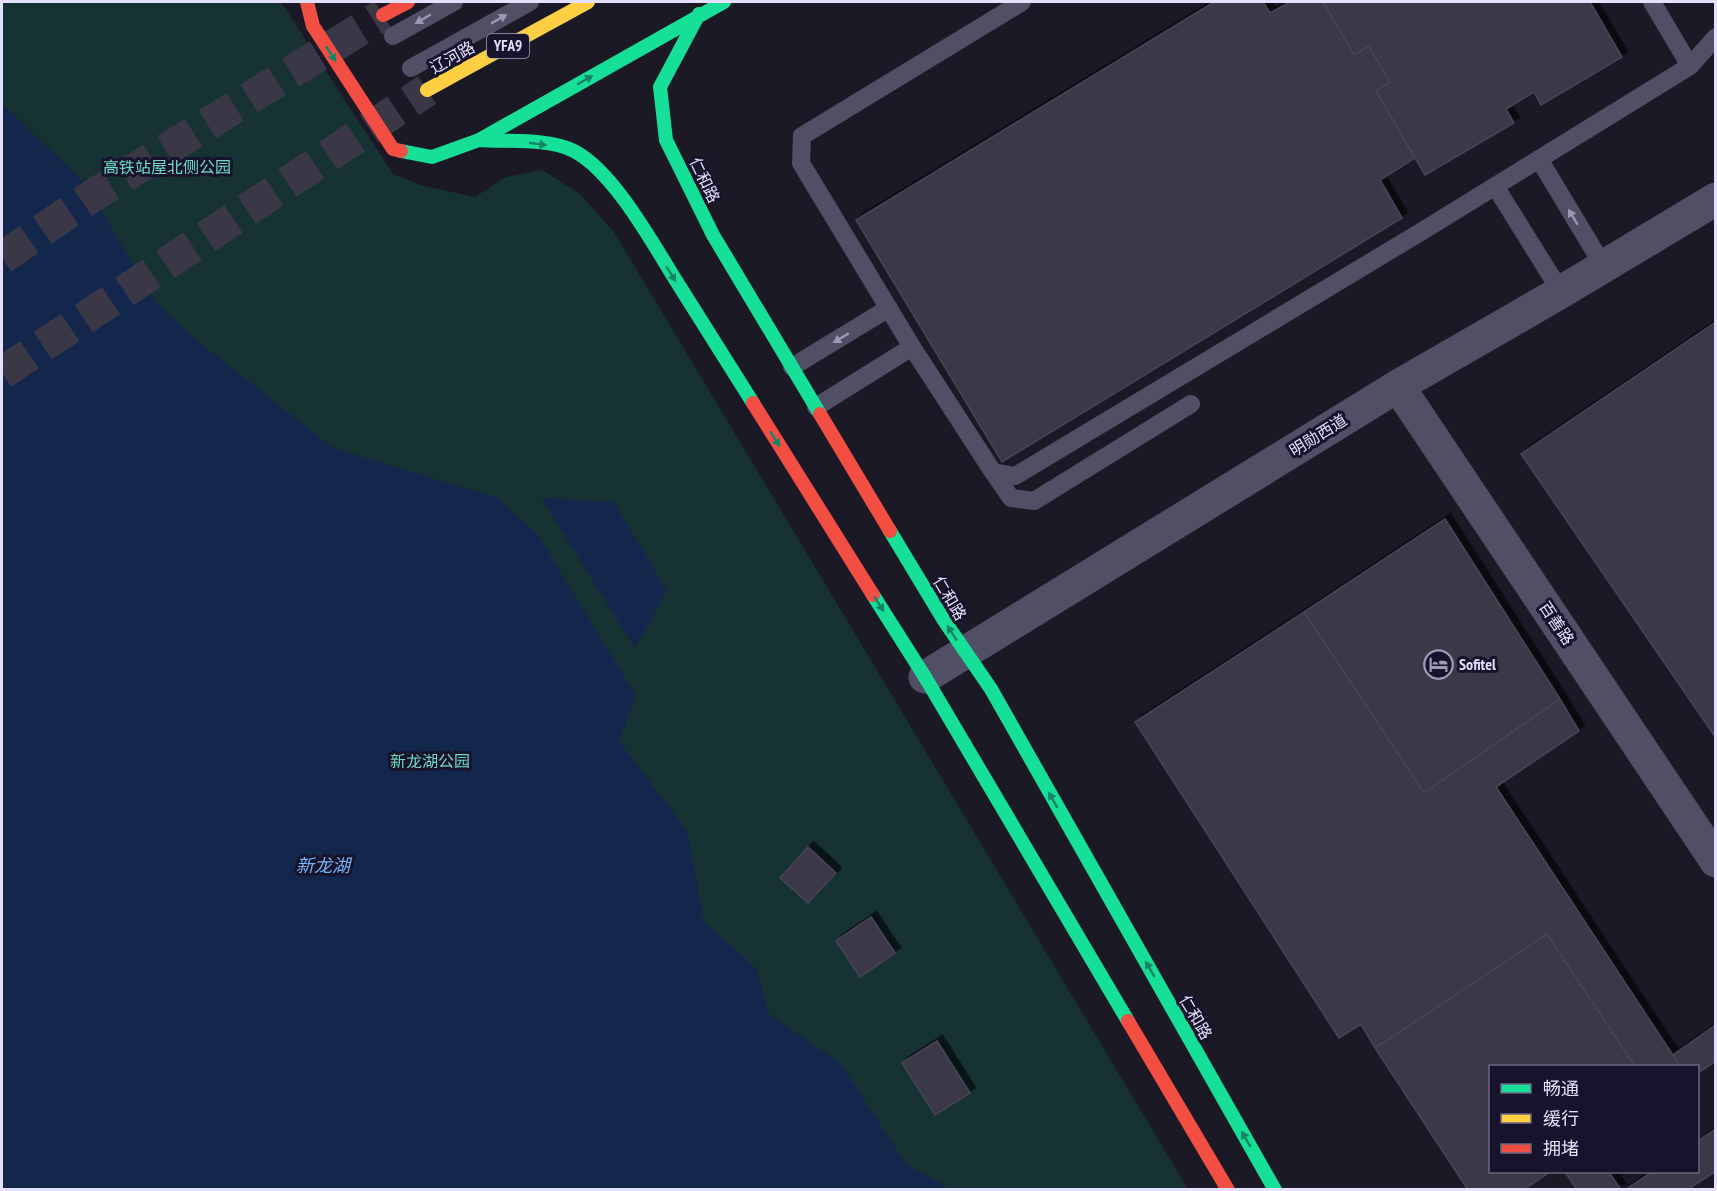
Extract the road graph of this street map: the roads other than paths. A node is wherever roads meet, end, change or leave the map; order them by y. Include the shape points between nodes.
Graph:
1 (307, 2) edge
2 (408, 2) edge
3 (454, 2) edge
4 (530, 2) edge
5 (588, 2) edge
6 (724, 2) edge
7 (1022, 2) edge
8 (1652, 2) edge
9 (699, 14) junction
10 (383, 15) tunnel mouth
11 (393, 36) dead end
12 (1716, 37) edge
13 (1690, 66) junction
14 (411, 68) dead end
15 (427, 90) tunnel mouth
16 (479, 141) junction
17 (1539, 159) junction
18 (1495, 186) junction
19 (1716, 199) edge
20 (1604, 267) junction
21 (1561, 292) junction
22 (889, 308) junction
23 (912, 347) junction
24 (792, 367) junction
25 (1398, 386) junction
26 (1191, 404) dead end
27 (816, 407) junction
28 (993, 472) junction
29 (965, 653) junction
30 (925, 677) junction
31 (1716, 861) edge
32 (1228, 1190) edge
33 (1275, 1190) edge

1 -> 16 street via 313,26 393,149 432,157
2 - 10 street
3 -> 11 lane
14 -> 4 lane
5 - 15 street, 辽河路 / YFA9
6 - 9 street
7 - 22 lane via 802,136 801,163
8 - 13 lane
16 -> 9 street
9 - 24 street, 仁和路 via 660,87 666,140 713,235
12 - 13 lane
13 - 17 lane
16 -> 30 street via 538,143 573,151 605,178 629,206
17 - 18 lane
20 -> 17 lane
18 - 21 lane
18 - 28 lane via 1015,476
19 - 20 street, 明勋西道
20 - 21 street, 明勋西道
21 - 25 street, 明勋西道
22 - 23 lane
22 -> 24 lane
23 - 27 lane
23 - 28 lane
24 - 27 street, 仁和路
25 - 29 street, 明勋西道
25 - 31 street, 百善路
26 - 28 lane via 1034,501 1011,498
29 -> 27 street, 仁和路
29 - 30 street, 明勋西道
33 -> 29 street, 仁和路 via 990,689
30 - 32 street

